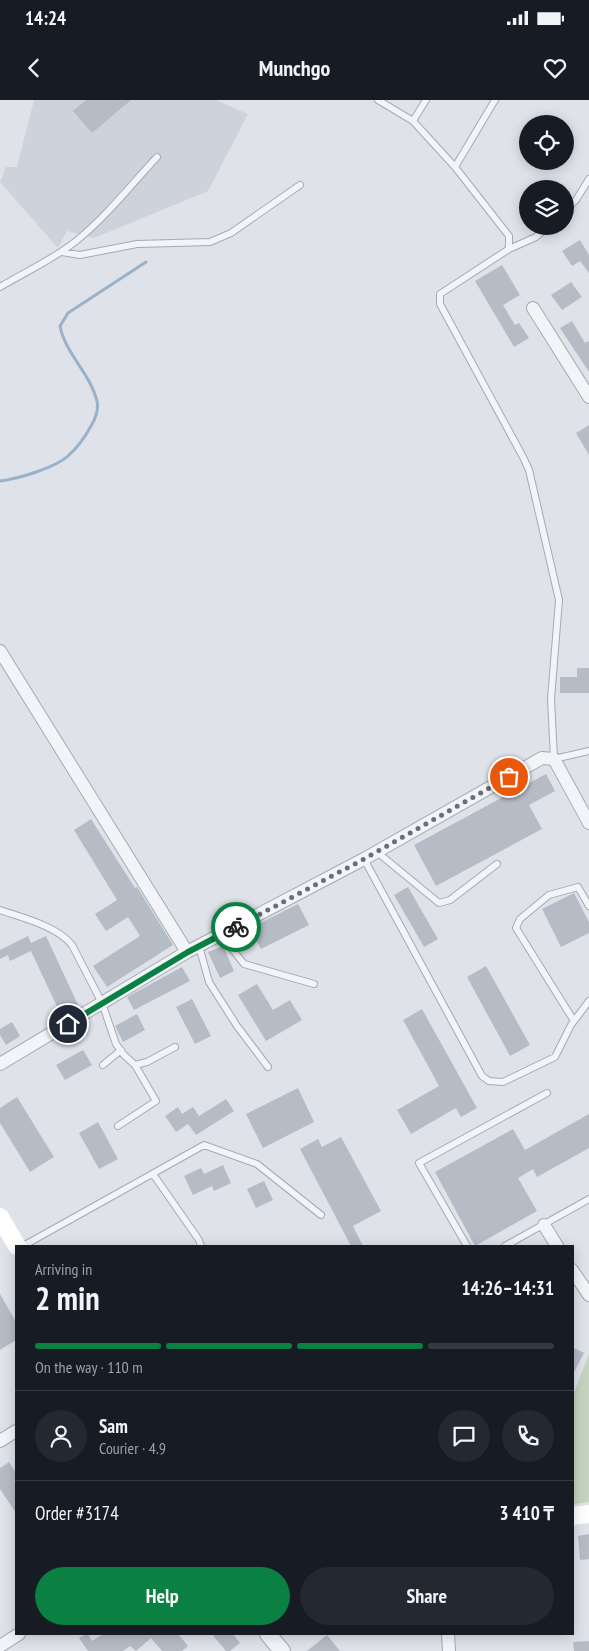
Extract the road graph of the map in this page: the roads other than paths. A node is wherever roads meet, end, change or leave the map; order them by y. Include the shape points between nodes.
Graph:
1 (378, 100) edge
2 (426, 100) edge
3 (495, 100) edge
4 (413, 121) junction
5 (157, 157) dead end
6 (455, 167) junction
7 (589, 179) edge
8 (300, 185) dead end
9 (574, 202) edge
10 (538, 235) edge
11 (509, 249) junction
12 (62, 252) junction
13 (0, 287) edge
14 (532, 308) dead end
15 (589, 397) edge
16 (0, 651) edge
17 (589, 751) edge
18 (557, 765) junction
19 (589, 823) edge
20 (377, 852) junction
21 (364, 859) junction
22 (497, 864) dead end
23 (589, 906) edge
24 (0, 910) edge
25 (221, 935) junction
26 (193, 949) junction
27 (314, 984) dead end
28 (589, 1000) edge
29 (102, 1003) junction
30 (574, 1021) junction
31 (175, 1047) dead end
32 (121, 1050) junction
33 (0, 1064) edge
34 (103, 1065) dead end
35 (135, 1065) junction
36 (268, 1067) dead end
37 (546, 1094) dead end
38 (118, 1126) dead end
39 (153, 1174) junction
40 (589, 1200) edge
41 (321, 1215) dead end
42 (544, 1225) junction
43 (3, 1228) edge
44 (16, 1245) edge
45 (25, 1245) edge
46 (201, 1245) edge
47 (466, 1245) edge
48 (507, 1245) edge
49 (556, 1245) edge
50 (574, 1273) edge
51 (589, 1295) edge
52 (15, 1432) edge
53 (0, 1441) edge
54 (589, 1514) edge
55 (574, 1516) edge
56 (17, 1635) edge
57 (269, 1635) edge
58 (448, 1635) edge
59 (0, 1646) edge
60 (282, 1651) edge
61 (450, 1651) edge

1 - 4 lane
2 - 4 lane
3 - 6 lane
4 - 6 lane
5 - 12 lane via 96,222
6 - 11 lane via 509,236
7 - 9 lane
8 - 12 lane via 231,233 210,242 136,244 80,254
10 - 11 lane
11 - 18 lane via 440,294 440,304 529,470 559,600 551,699
12 - 13 lane
14 - 15 street
16 - 26 street
17 - 18 lane
18 - 19 street
18 - 20 street via 542,758
20 - 21 street
20 - 22 lane via 439,902 450,900
21 - 25 street
21 - 30 lane via 482,1076 489,1081 503,1082 554,1057
23 - 30 lane via 578,887 549,895 520,919 516,928
24 - 29 lane via 59,932 67,939
25 - 26 street
25 - 27 lane via 244,964
26 - 29 street
26 - 36 lane via 209,982
28 - 30 lane
29 - 32 lane
29 - 33 street
31 - 35 lane
32 - 34 lane
32 - 35 lane
35 - 38 lane via 156,1100
37 - 47 lane via 418,1163
39 - 41 lane via 204,1145 257,1164
39 - 45 lane
39 - 46 lane
40 - 42 lane
42 - 48 lane
42 - 49 street
43 - 44 main road
50 - 51 street
52 - 53 street
54 - 55 main road
56 - 59 street
57 - 60 street
58 - 61 street

